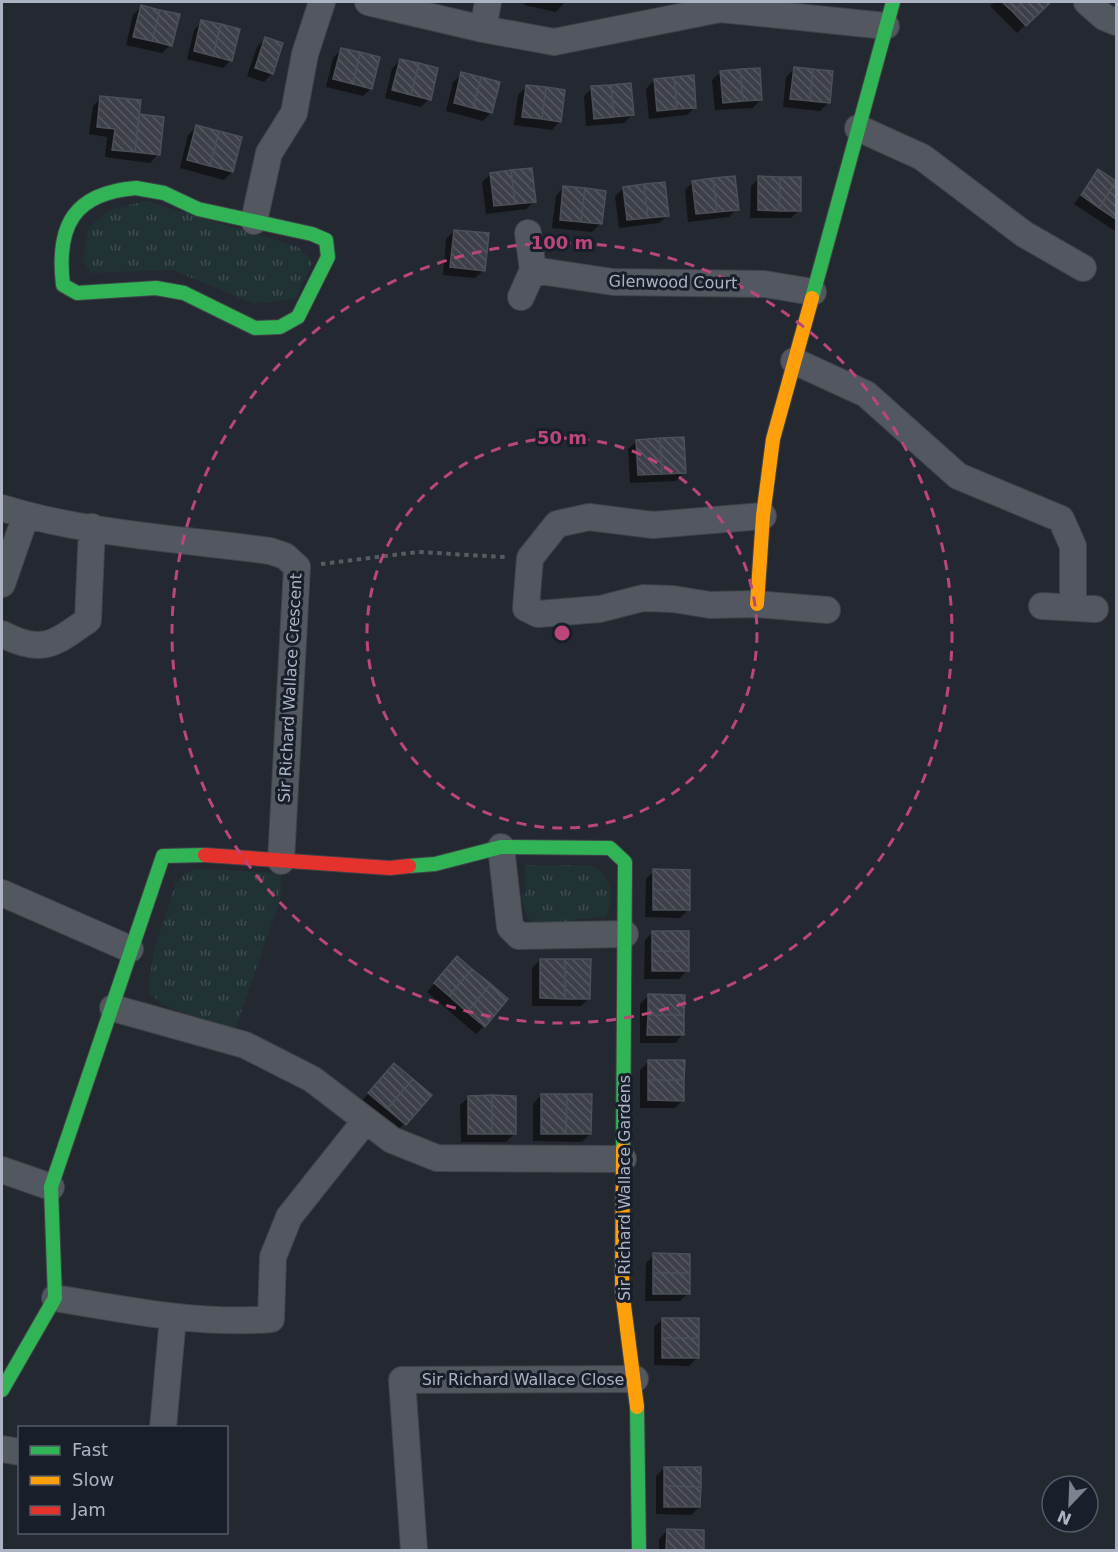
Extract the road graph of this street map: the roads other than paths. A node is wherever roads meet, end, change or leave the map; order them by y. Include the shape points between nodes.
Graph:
1 (322, 2) edge
2 (368, 2) edge
3 (488, 2) edge
4 (893, 2) edge
5 (1087, 2) edge
6 (720, 5) edge
7 (1116, 22) edge
8 (886, 26) junction
9 (483, 29) junction
10 (858, 128) junction
11 (254, 221) junction
12 (528, 233) dead end
13 (1083, 268) dead end
14 (533, 270) junction
15 (813, 292) junction
16 (521, 297) dead end
17 (794, 361) junction
18 (2, 508) edge
19 (26, 515) junction
20 (763, 516) junction
21 (92, 527) junction
22 (2, 584) edge
23 (757, 604) junction
24 (1042, 606) dead end
25 (827, 610) dead end
26 (2, 634) edge
27 (501, 848) junction
28 (281, 861) junction
29 (2, 893) edge
30 (625, 934) junction
31 (130, 949) junction
32 (113, 1008) junction
33 (366, 1120) junction
34 (623, 1160) junction
35 (2, 1170) edge
36 (51, 1187) junction
37 (55, 1299) junction
38 (173, 1317) junction
39 (635, 1379) junction
40 (2, 1390) edge
41 (164, 1426) edge
42 (2, 1449) edge
43 (18, 1452) edge
44 (414, 1551) edge
45 (639, 1551) edge

1 - 11 street via 305,54 294,113 269,153
2 - 9 street
3 - 9 street
4 - 8 street
5 - 7 street
6 - 8 street
6 - 9 street via 554,42
8 - 10 street
10 - 13 street via 922,157 1024,234
10 - 15 street
11 - 11 street via 198,209 164,193 136,188 104,192 81,204 67,224 59,266 63,285 77,293 165,289 184,293 255,328 280,327 298,317 328,257 326,240
12 - 14 street
14 - 15 street, Glenwood Court via 613,282 764,284
14 - 16 street
15 - 17 street
17 - 20 street via 773,439
17 - 24 street via 866,394 958,476 1061,519 1073,546 1084,608
18 - 19 street, Sir Richard Wallace Crescent
19 - 21 street, Sir Richard Wallace Crescent
19 - 22 street
20 - 23 street
20 - 23 street via 653,525 589,517 557,524 530,558 526,608 538,614 600,609 643,598 673,598 710,605
21 - 26 street via 88,620 54,644 23,645
21 - 28 street, Sir Richard Wallace Crescent via 270,551 285,556 297,567
23 - 25 street
27 - 28 street, Sir Richard Wallace Gardens via 435,864 390,868
27 - 30 street via 510,927 519,936
27 - 30 street, Sir Richard Wallace Gardens via 610,848 625,862
28 - 31 street, Sir Richard Wallace Gardens via 163,856
29 - 31 street
30 - 34 street, Sir Richard Wallace Gardens
31 - 32 street
32 - 33 street via 245,1045 312,1079
32 - 36 street
33 - 34 street via 392,1140 437,1158
33 - 38 street via 290,1217 273,1257 271,1319
34 - 39 street, Sir Richard Wallace Gardens via 622,1290
35 - 36 street
36 - 37 street
37 - 38 street
37 - 40 street
38 - 41 street
39 - 44 street, Sir Richard Wallace Close via 402,1380
39 - 45 street, Sir Richard Wallace Gardens
42 - 43 street

